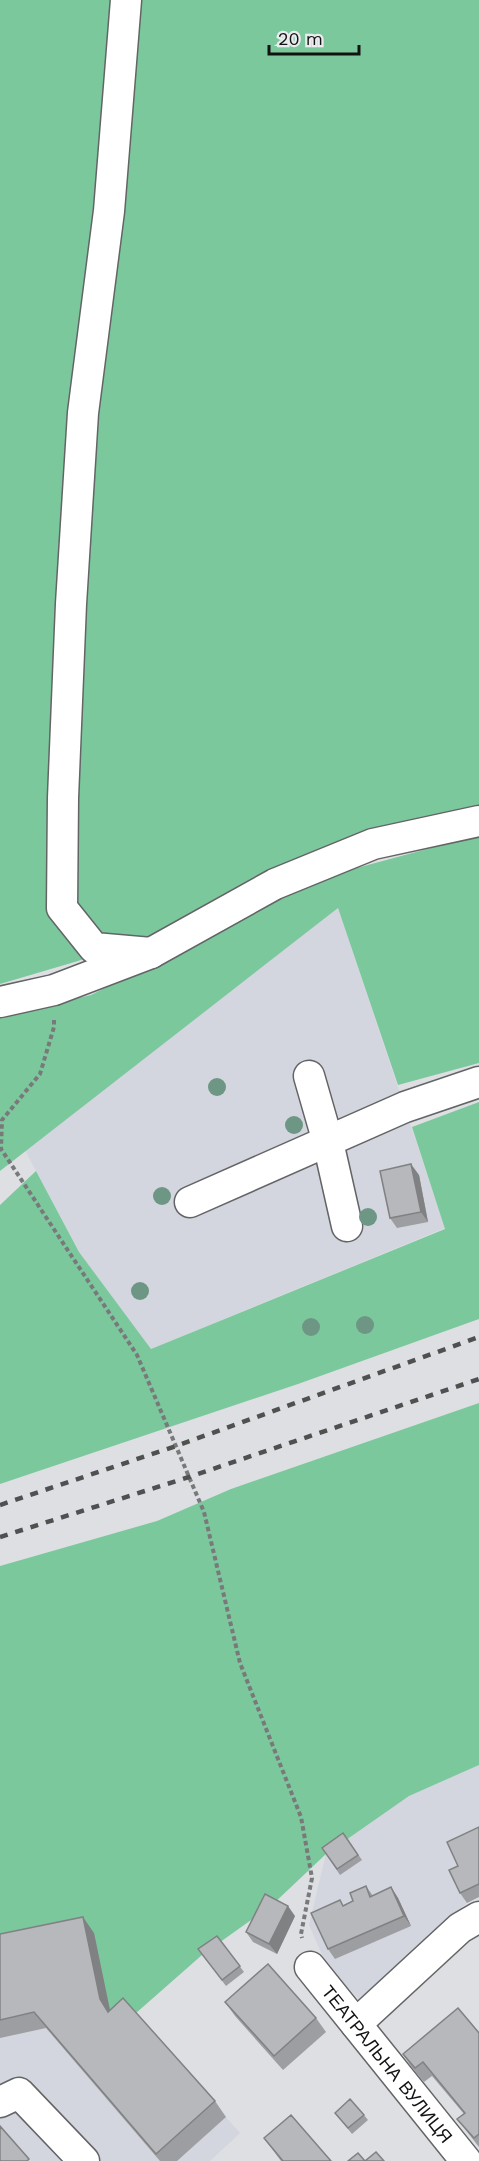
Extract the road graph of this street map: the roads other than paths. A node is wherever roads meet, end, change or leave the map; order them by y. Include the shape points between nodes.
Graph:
1 (126, 0) edge
2 (479, 821) edge
3 (151, 952) junction
4 (0, 1002) edge
5 (309, 1076) dead end
6 (479, 1082) edge
7 (328, 1142) junction
8 (190, 1202) dead end
9 (347, 1226) dead end
10 (479, 1917) edge
11 (310, 1967) road end
12 (356, 2024) junction
13 (0, 2102) edge
14 (84, 2161) edge
15 (466, 2161) edge

1 - 3 street via 109,212 82,413 70,604 62,908 94,948
2 - 3 street via 373,844 275,884
3 - 4 street via 54,990
5 - 7 street
6 - 7 street via 405,1107
7 - 8 street
7 - 9 street
10 - 12 street via 460,1928
11 - 12 street, ТЕАТРАЛЬНА ВУЛИЦЯ
12 - 15 street, ТЕАТРАЛЬНА ВУЛИЦЯ
13 - 14 street via 19,2093

